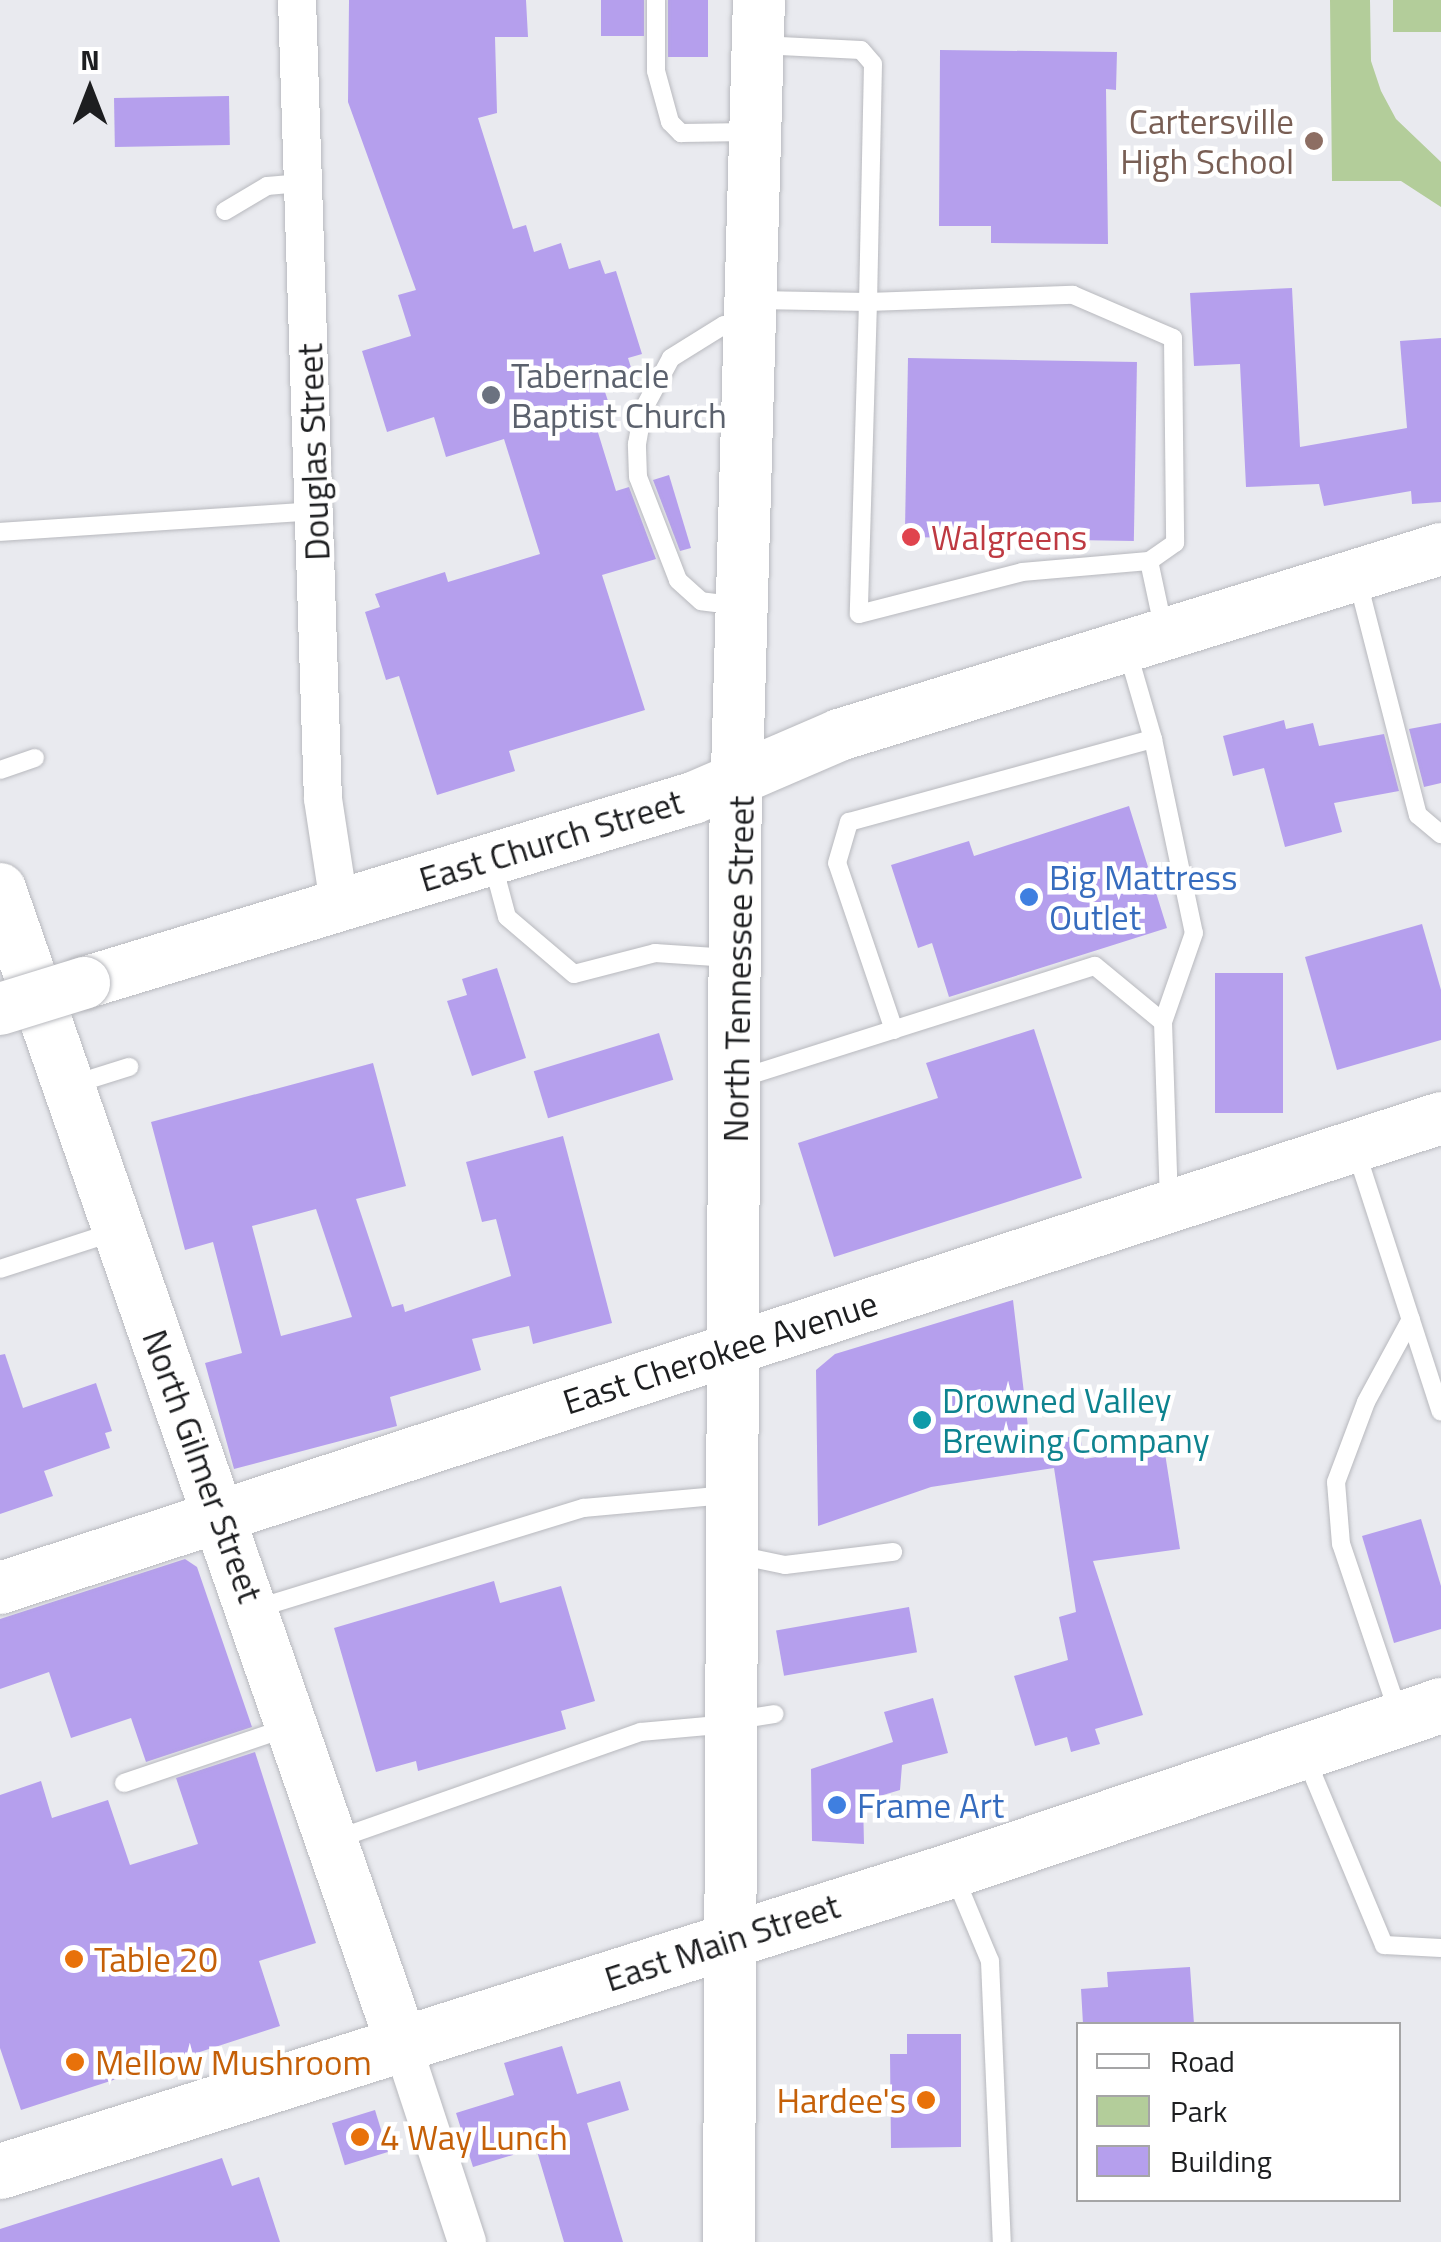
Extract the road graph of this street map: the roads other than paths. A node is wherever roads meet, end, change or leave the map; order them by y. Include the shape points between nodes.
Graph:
1 (297, 0) edge
2 (656, 0) edge
3 (758, 22) edge
4 (755, 132) junction
5 (303, 183) junction
6 (225, 211) dead end
7 (868, 302) junction
8 (751, 310) junction
9 (316, 511) junction
10 (0, 532) edge
11 (1441, 549) edge
12 (1148, 561) junction
13 (1356, 576) junction
14 (740, 606) junction
15 (1146, 641) junction
16 (1152, 739) junction
17 (35, 758) dead end
18 (0, 770) edge
19 (740, 774) junction
20 (1441, 834) edge
21 (492, 858) junction
22 (0, 890) edge
23 (339, 903) junction
24 (736, 958) junction
25 (30, 995) edge
26 (1163, 1022) junction
27 (894, 1030) junction
28 (129, 1067) dead end
29 (736, 1079) junction
30 (69, 1086) junction
31 (1441, 1118) edge
32 (1354, 1146) junction
33 (1170, 1206) junction
34 (119, 1230) junction
35 (0, 1268) edge
36 (1410, 1318) junction
37 (732, 1347) junction
38 (1441, 1412) edge
39 (732, 1494) junction
40 (222, 1514) junction
41 (893, 1552) dead end
42 (732, 1554) junction
43 (0, 1588) edge
44 (255, 1609) junction
45 (1421, 1712) edge
46 (746, 1720) junction
47 (294, 1725) junction
48 (1303, 1751) junction
49 (124, 1783) dead end
50 (334, 1840) junction
51 (952, 1870) junction
52 (730, 1938) junction
53 (1441, 1948) edge
54 (402, 2044) junction
55 (0, 2170) edge
56 (467, 2242) edge
57 (728, 2242) edge
58 (1002, 2242) edge

1 - 5 street, Douglas Street
2 - 4 lane via 656,71 670,122 681,134
3 - 4 main road, North Tennessee Street
3 - 7 lane via 861,50 873,64
4 - 8 main road, North Tennessee Street
5 - 6 lane via 267,186
5 - 9 street, Douglas Street
7 - 8 lane
7 - 12 lane via 1073,295 1173,338 1175,544
7 - 12 lane via 860,614 1022,572
8 - 14 main road, North Tennessee Street
8 - 14 lane via 670,358 644,410 637,444 638,477 678,580 701,601
9 - 10 lane
9 - 23 street, Douglas Street via 323,799
11 - 13 main road, East Church Street
12 - 15 lane
13 - 15 main road, East Church Street
13 - 20 lane via 1418,815
14 - 19 main road, North Tennessee Street
15 - 16 lane
15 - 19 main road, East Church Street via 840,735
16 - 26 lane via 1194,933
16 - 27 lane via 849,822 837,863
17 - 18 lane
19 - 21 main road, East Church Street via 693,798
19 - 24 main road, North Tennessee Street
21 - 23 main road, East Church Street
21 - 24 lane via 507,916 574,974 655,954
22 - 25 main road, North Gilmer Street
23 - 25 main road, East Church Street
24 - 29 main road, North Tennessee Street
25 - 30 main road, North Gilmer Street
26 - 27 lane via 1095,966
26 - 33 lane
27 - 29 lane
28 - 30 lane
29 - 37 main road, North Tennessee Street
30 - 34 main road, North Gilmer Street
31 - 32 main road, East Cherokee Avenue
32 - 33 main road, East Cherokee Avenue
32 - 36 lane
33 - 37 main road, East Cherokee Avenue
34 - 35 lane
34 - 40 main road, North Gilmer Street
36 - 38 lane
36 - 45 lane via 1366,1402 1336,1482 1341,1544
37 - 39 main road, North Tennessee Street
37 - 40 main road, East Cherokee Avenue
39 - 42 main road, North Tennessee Street
39 - 44 lane via 584,1508
40 - 43 main road, East Cherokee Avenue
40 - 44 main road, North Gilmer Street
41 - 42 lane via 785,1565
42 - 46 main road, North Tennessee Street
44 - 47 main road, North Gilmer Street
45 - 48 main road, East Main Street
46 - 50 lane via 641,1732
46 - 52 main road, North Tennessee Street
47 - 49 lane
47 - 50 main road, North Gilmer Street
48 - 51 main road, East Main Street
48 - 53 lane via 1384,1945
50 - 54 main road, North Gilmer Street
51 - 52 main road, East Main Street
51 - 58 lane via 990,1961
52 - 54 main road, East Main Street
52 - 57 main road, North Tennessee Street
54 - 55 main road, East Main Street
54 - 56 street

